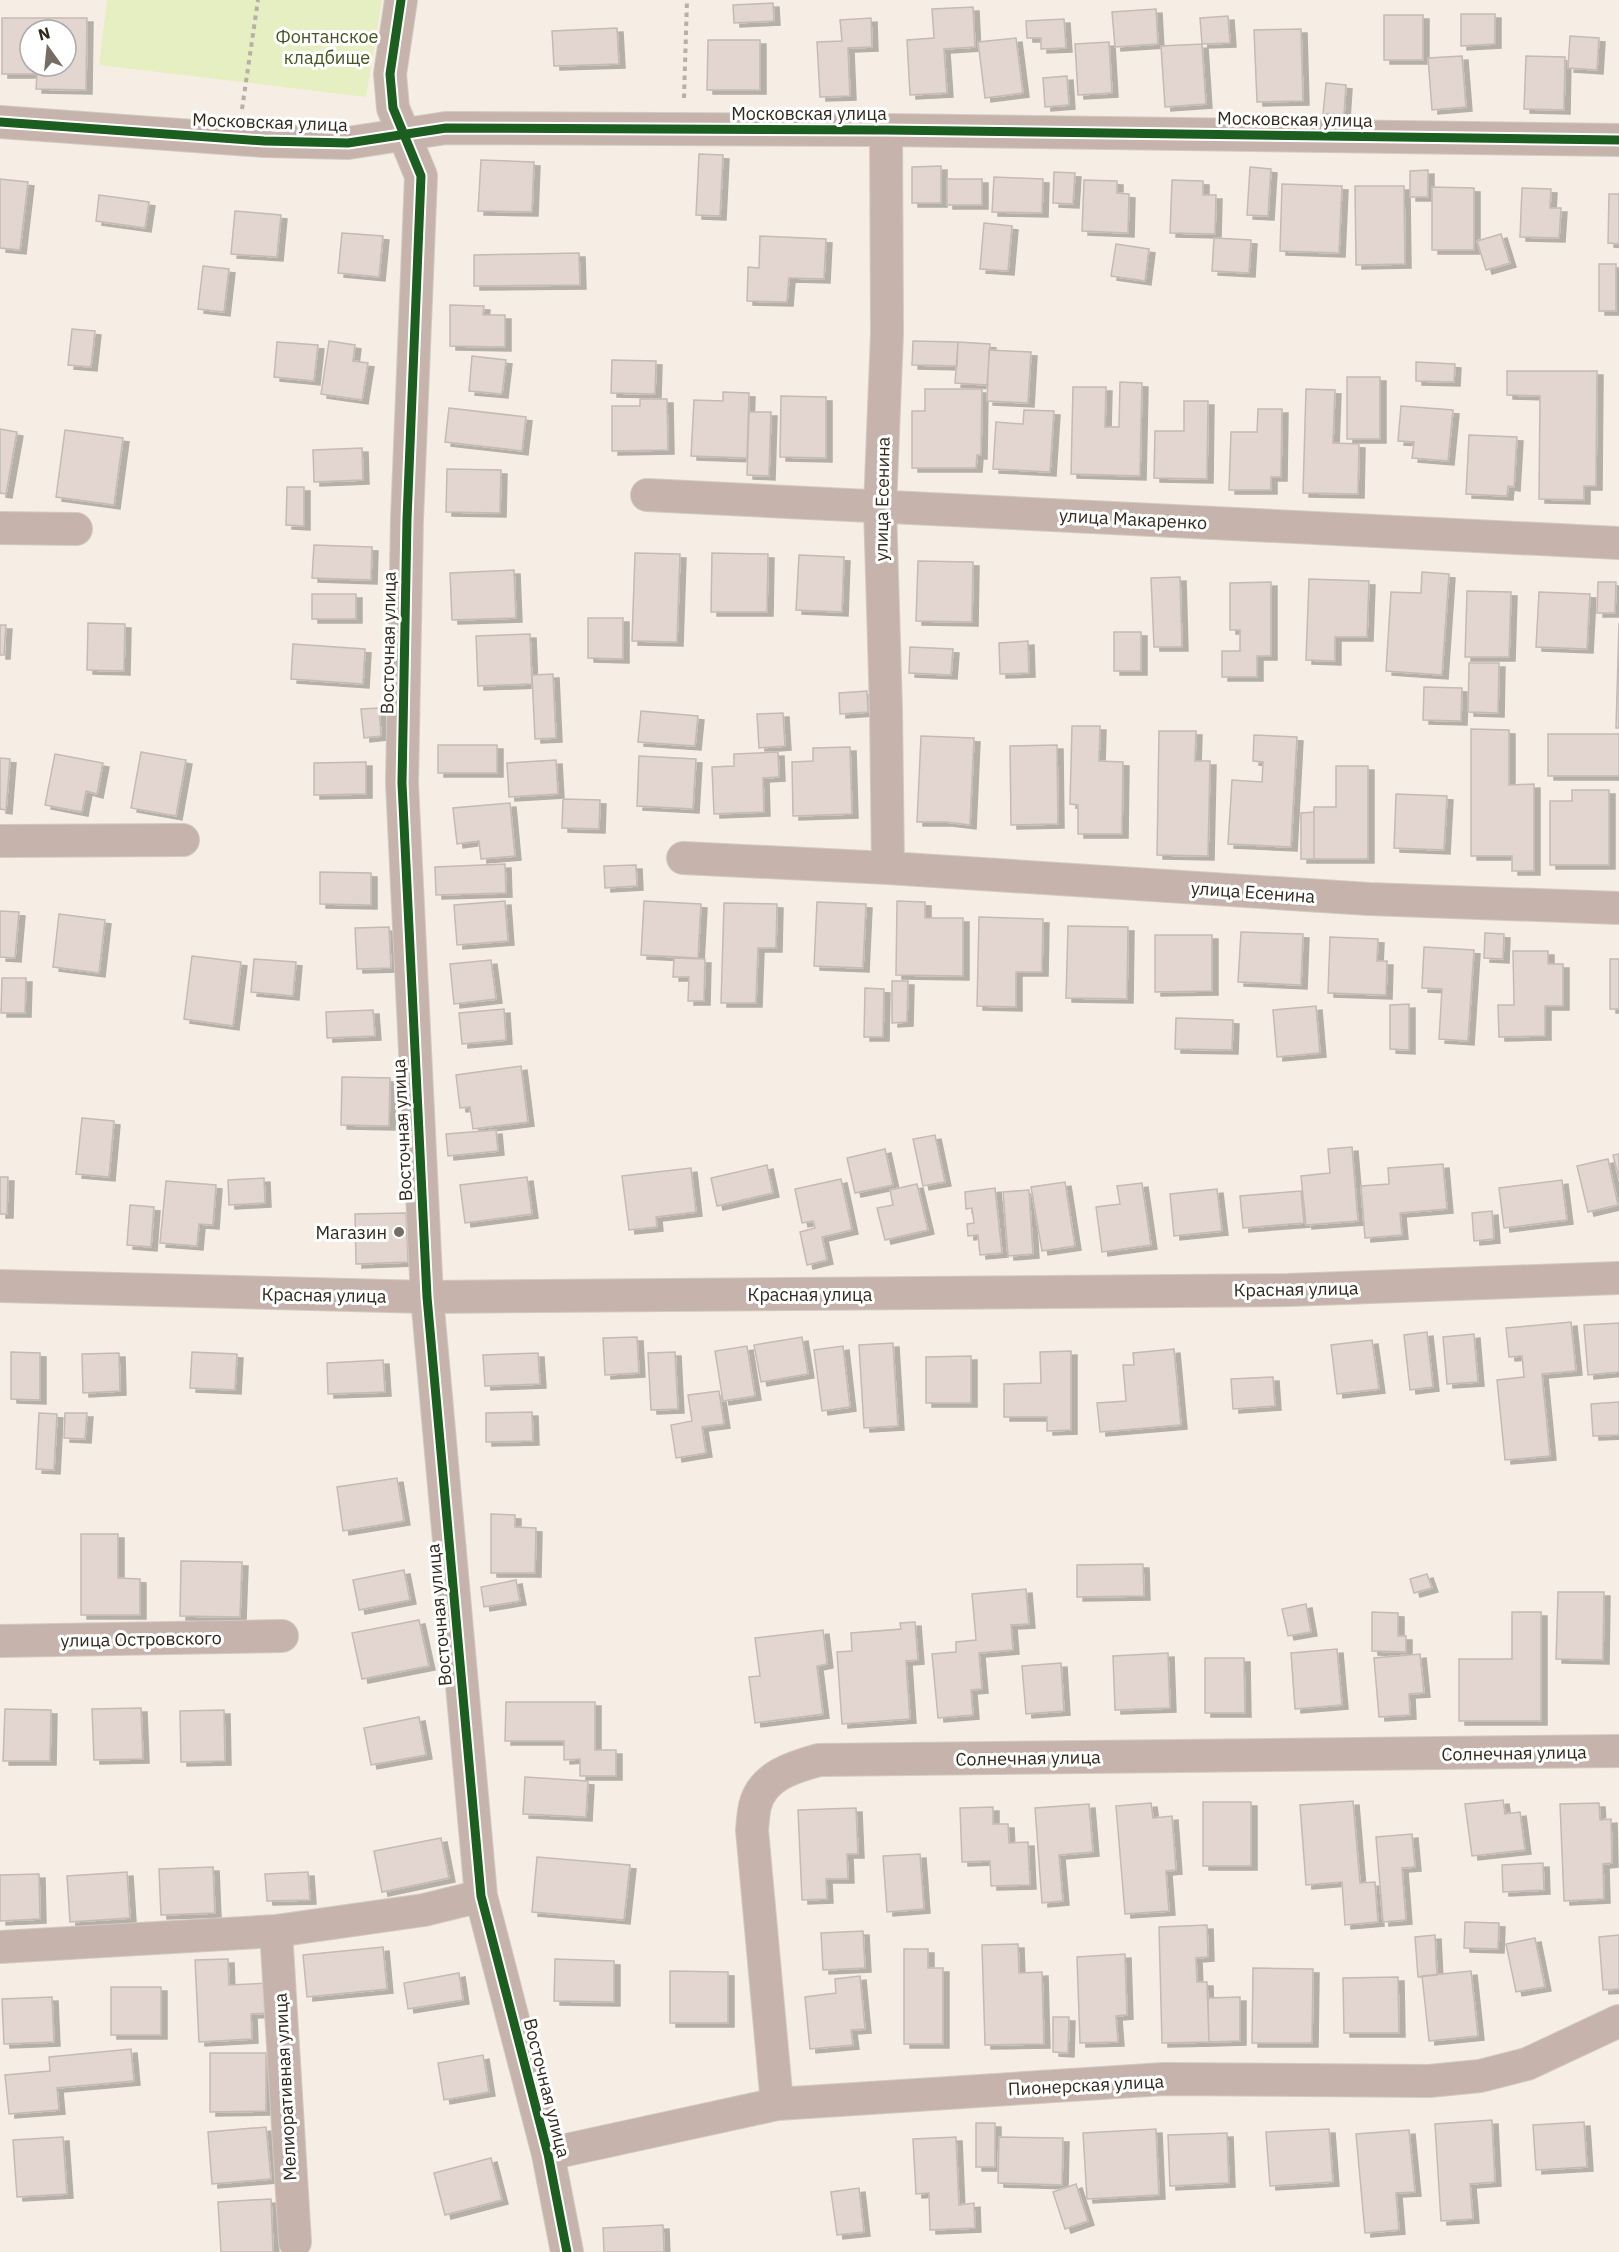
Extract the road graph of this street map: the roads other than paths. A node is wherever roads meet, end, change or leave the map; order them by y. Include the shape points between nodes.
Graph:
1 (401, 0) edge
2 (0, 122) edge
3 (886, 130) junction
4 (405, 134) junction
5 (1619, 140) edge
6 (647, 495) dead end
7 (880, 507) junction
8 (0, 528) edge
9 (76, 529) dead end
10 (1619, 543) edge
11 (183, 840) dead end
12 (0, 841) edge
13 (683, 858) dead end
14 (888, 868) junction
15 (1619, 908) edge
16 (1619, 1278) edge
17 (0, 1286) edge
18 (427, 1297) junction
19 (282, 1636) dead end
20 (0, 1641) edge
21 (1619, 1751) edge
22 (482, 1896) junction
23 (276, 1931) junction
24 (0, 1947) edge
25 (1619, 2021) edge
26 (777, 2104) junction
27 (548, 2154) junction
28 (295, 2242) dead end
29 (567, 2252) edge

1 - 4 street, Восточная улица via 390,74 393,108
2 - 4 street, Московская улица via 348,143
3 - 4 street, Московская улица via 446,128
3 - 5 street, Московская улица
3 - 7 street, улица Есенина via 887,333
4 - 18 street, Восточная улица via 421,176 407,519 402,783
6 - 7 street, улица Макаренко
7 - 10 street, улица Макаренко
7 - 14 street, улица Есенина
8 - 9 street
11 - 12 street
13 - 14 street, улица Есенина
14 - 15 street, улица Есенина via 1369,899
16 - 18 street, Красная улица via 1288,1290
17 - 18 street, Красная улица
18 - 22 street, Восточная улица
19 - 20 street, улица Островского
21 - 26 street, Солнечная улица via 819,1760 794,1767 770,1780 755,1804 752,1830
22 - 23 street via 424,1910
22 - 27 street, Восточная улица
23 - 24 street
23 - 28 street, Мелиоративная улица
25 - 26 street, Пионерская улица via 1527,2064 1470,2078 1164,2079
26 - 27 street, Пионерская улица
27 - 29 street, Восточная улица

